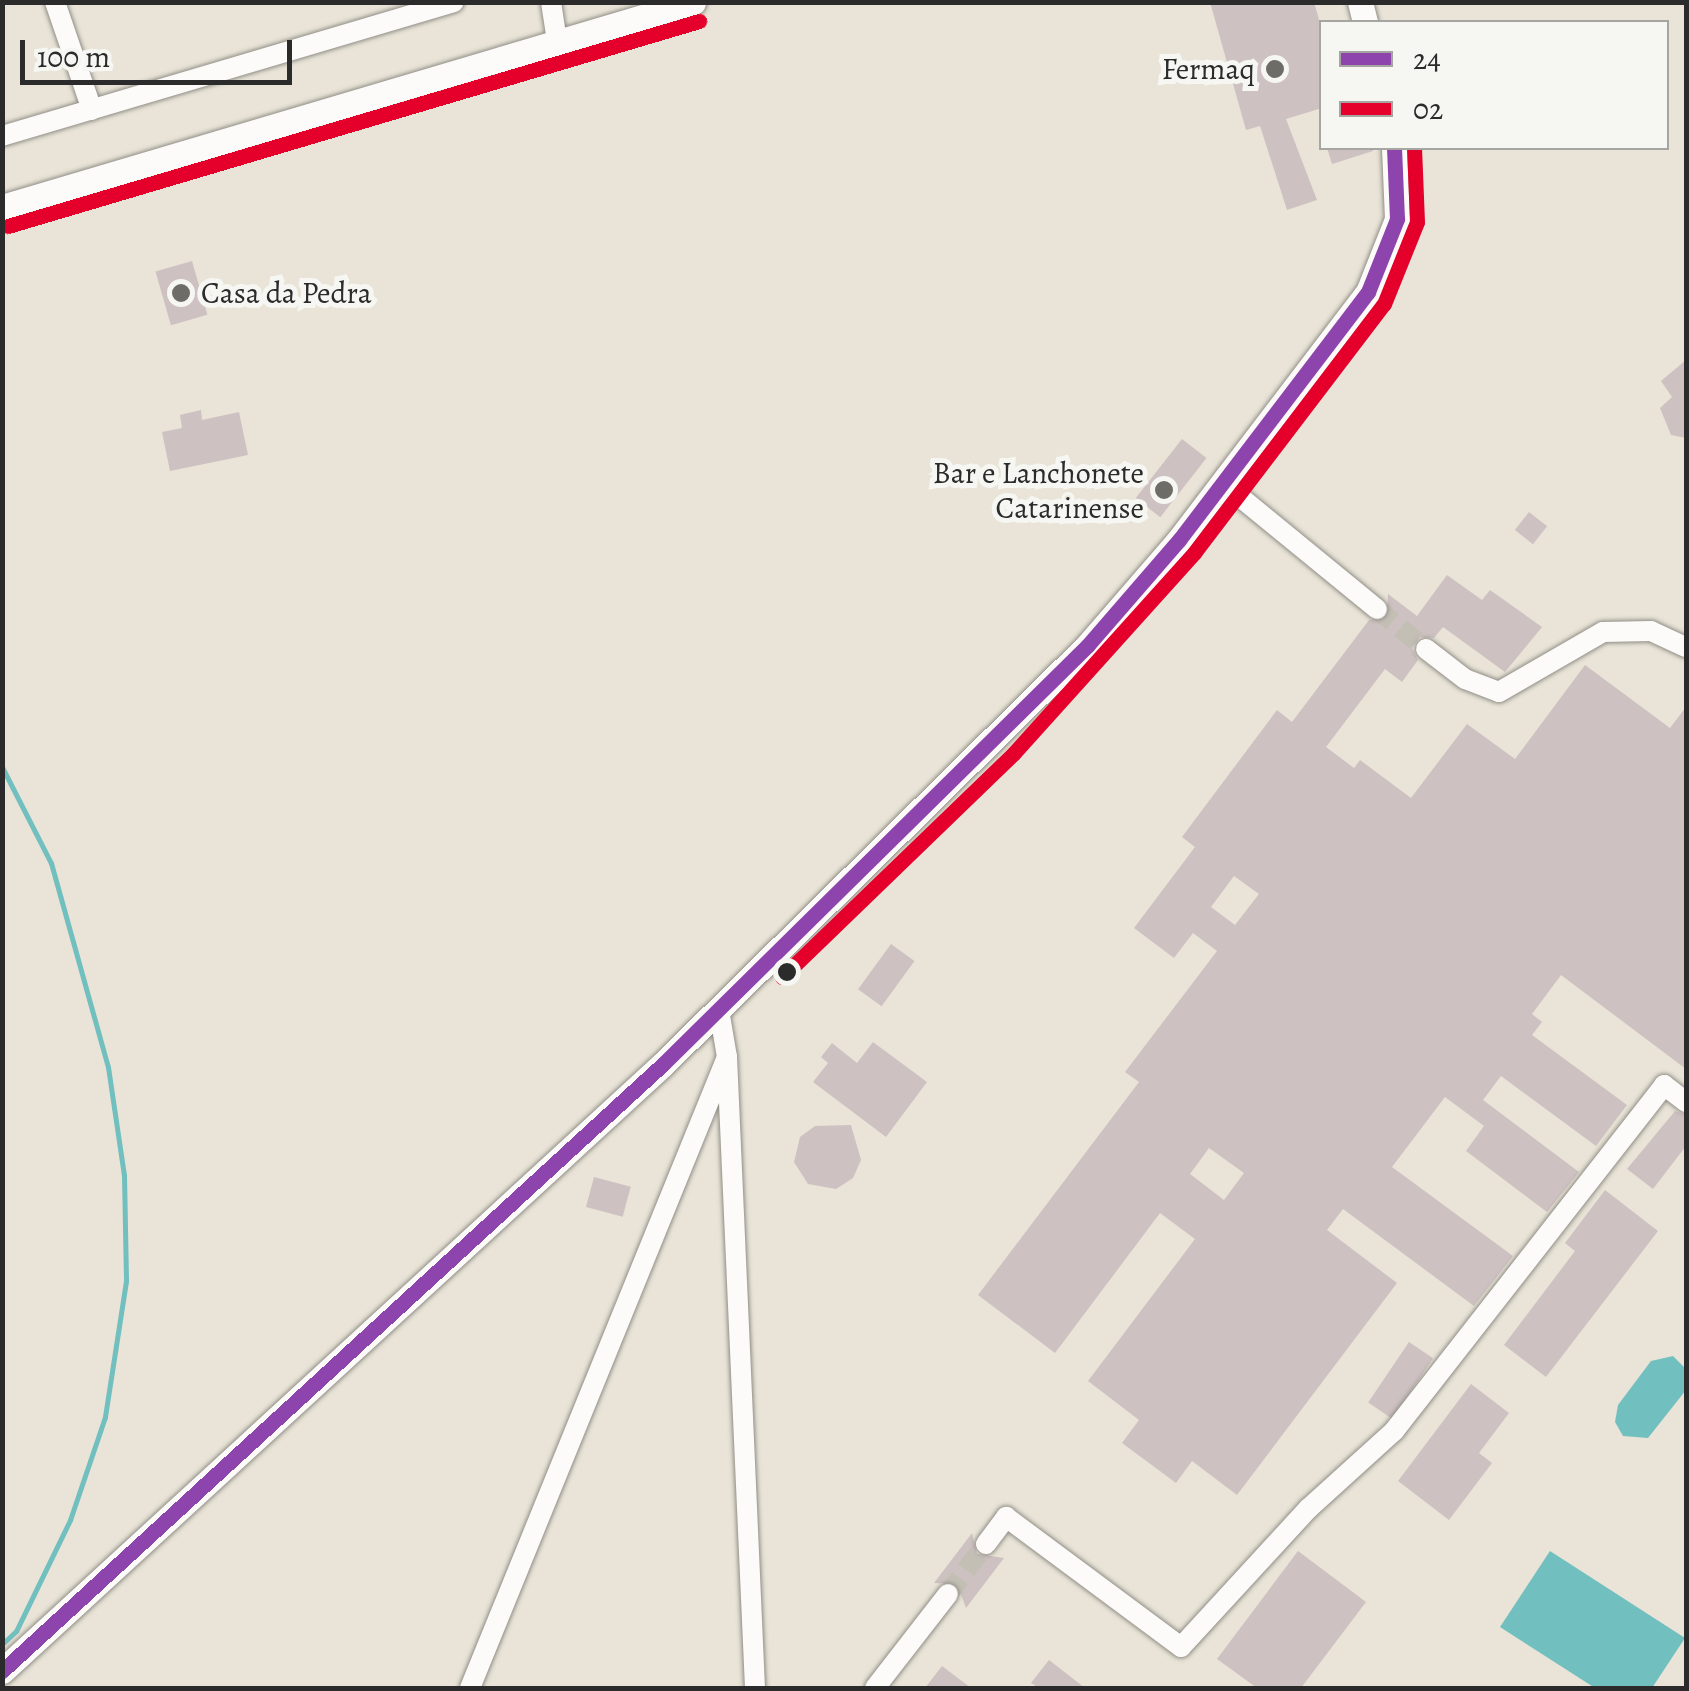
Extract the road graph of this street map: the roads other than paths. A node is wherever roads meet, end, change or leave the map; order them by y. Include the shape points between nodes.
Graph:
1 (56, 2) edge
2 (454, 2) edge
3 (552, 2) edge
4 (694, 2) edge
5 (558, 48) junction
6 (92, 110) junction
7 (2, 136) edge
8 (1394, 150) edge
9 (2, 207) edge
10 (1222, 483) junction
11 (1377, 609) tunnel mouth
12 (1686, 647) edge
13 (1426, 649) tunnel mouth
14 (719, 1010) junction
15 (727, 1057) junction
16 (1686, 1102) edge
17 (986, 1544) tunnel mouth
18 (948, 1594) tunnel mouth
19 (2, 1671) edge
20 (470, 1688) edge
21 (755, 1688) edge
22 (875, 1688) edge

1 - 6 street
2 - 6 street
3 - 5 street
4 - 5 main road
5 - 9 main road via 436,77
6 - 7 street
8 - 10 main road via 1396,219 1368,292
10 - 11 street
10 - 14 main road via 1012,726
12 - 13 street via 1651,631 1603,632 1498,692 1465,679
14 - 15 street
14 - 19 main road
15 - 20 street
15 - 21 street
16 - 17 street via 1664,1085 1394,1431 1309,1508 1181,1647 1006,1516
18 - 22 street

